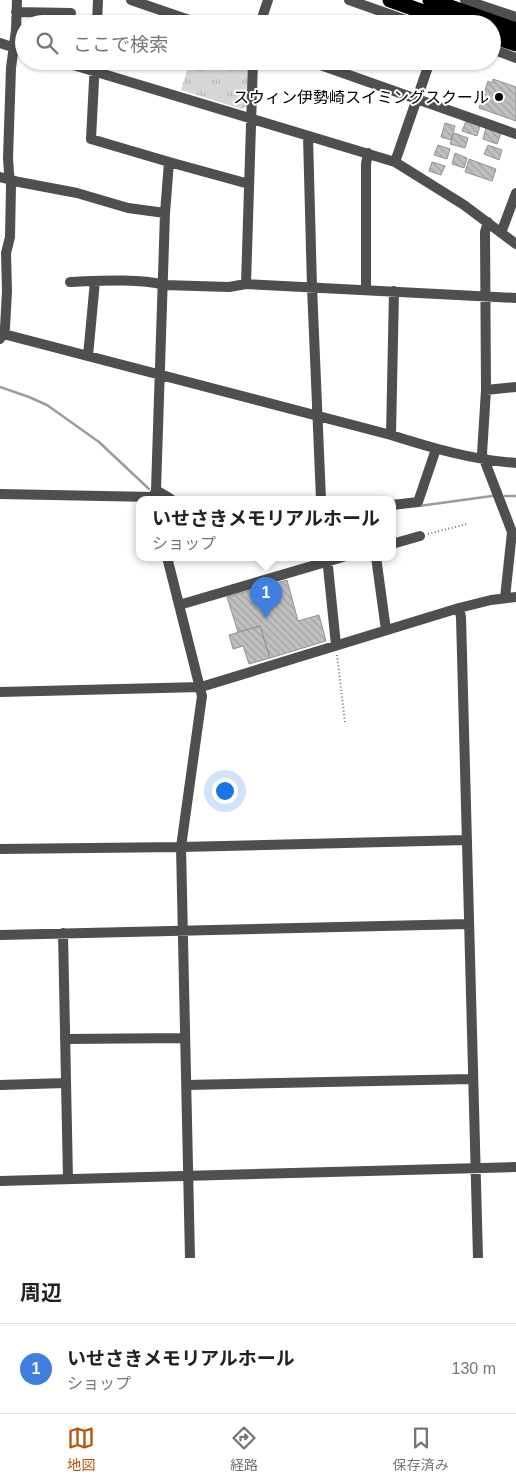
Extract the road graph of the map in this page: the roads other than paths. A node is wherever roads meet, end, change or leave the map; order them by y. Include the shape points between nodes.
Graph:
1 (17, 0) edge
2 (98, 0) edge
3 (131, 0) edge
4 (268, 0) edge
5 (349, 0) edge
6 (390, 0) edge
7 (430, 0) edge
8 (459, 0) edge
9 (465, 0) edge
10 (16, 12) junction
11 (71, 13) dead end
12 (16, 15) edge
13 (97, 15) edge
14 (175, 15) edge
15 (263, 15) edge
16 (392, 15) edge
17 (432, 15) edge
18 (473, 15) joint
19 (516, 18) edge
20 (15, 24) edge
21 (501, 25) edge
22 (516, 30) edge
23 (501, 39) edge
24 (0, 43) edge
25 (516, 44) edge
26 (501, 47) edge
27 (13, 48) junction
28 (501, 52) edge
29 (516, 58) edge
30 (94, 70) edge
31 (106, 70) edge
32 (253, 70) edge
33 (335, 70) edge
34 (427, 70) edge
35 (417, 99) junction
36 (251, 118) junction
37 (516, 134) edge
38 (308, 136) junction
39 (368, 153) junction
40 (169, 162) junction
41 (395, 162) junction
42 (5, 178) edge
43 (249, 184) junction
44 (516, 193) edge
45 (166, 213) junction
46 (488, 222) junction
47 (502, 233) junction
48 (516, 244) edge
49 (95, 281) junction
50 (70, 282) dead end
51 (246, 284) junction
52 (164, 285) junction
53 (312, 287) junction
54 (366, 290) junction
55 (394, 291) junction
56 (486, 297) junction
57 (516, 298) edge
58 (1, 336) edge
59 (88, 356) junction
60 (161, 375) junction
61 (516, 387) edge
62 (486, 390) junction
63 (316, 416) junction
64 (391, 436) junction
65 (436, 449) junction
66 (484, 460) junction
67 (516, 463) edge
68 (0, 494) edge
69 (154, 495) edge
70 (321, 496) edge
71 (396, 505) edge
72 (420, 536) road end
73 (396, 543) edge
74 (168, 561) edge
75 (321, 561) edge
76 (327, 561) edge
77 (377, 561) edge
78 (511, 598) edge
79 (179, 605) junction
80 (459, 608) junction
81 (386, 630) junction
82 (336, 645) junction
83 (201, 687) junction
84 (0, 692) edge
85 (466, 840) junction
86 (180, 847) junction
87 (0, 849) edge
88 (468, 924) junction
89 (182, 932) junction
90 (63, 933) junction
91 (0, 935) edge
92 (185, 1038) junction
93 (66, 1040) junction
94 (472, 1079) junction
95 (65, 1083) junction
96 (0, 1085) edge
97 (187, 1086) junction
98 (474, 1168) junction
99 (516, 1168) edge
100 (187, 1176) junction
101 (68, 1179) junction
102 (0, 1181) edge
103 (190, 1258) edge
104 (478, 1258) edge

1 - 10 street
2 - 13 street
3 - 14 street
4 - 15 street
5 - 16 street
6 - 17 highway
7 - 18 highway
8 - 18 street
9 - 19 street
10 - 11 street
10 - 12 street
20 - 27 street
21 - 22 highway
23 - 25 highway
24 - 27 street
25 - 26 street
27 - 42 street
28 - 29 street
30 - 40 street via 91,139
31 - 36 street
32 - 36 street
33 - 35 street
34 - 35 street
35 - 37 street
35 - 41 street
36 - 38 street
36 - 43 street
38 - 39 street
38 - 53 street
39 - 41 street
39 - 54 street
40 - 43 street
40 - 45 street
41 - 46 street
42 - 45 street via 128,208
42 - 58 street via 10,238 6,253 5,318
43 - 51 street
44 - 47 street
45 - 52 street
46 - 47 street
46 - 56 street via 485,232
47 - 48 street
49 - 50 street
49 - 52 street
49 - 59 street
51 - 52 street via 229,287
51 - 53 street
52 - 60 street
53 - 54 street
53 - 63 street
54 - 55 street
55 - 56 street
55 - 64 street
56 - 57 street
56 - 62 street
58 - 59 street
59 - 60 street
60 - 63 street
60 - 69 street
61 - 62 street
62 - 66 street
63 - 64 street
63 - 70 street
64 - 65 street
65 - 66 street
65 - 71 street via 418,502
66 - 67 street
66 - 78 street via 512,532
68 - 69 street
72 - 73 street
74 - 79 street
75 - 79 street
76 - 82 street
77 - 81 street
78 - 80 street
79 - 83 street
80 - 81 street
80 - 85 street
81 - 82 street
82 - 83 street
83 - 84 street
83 - 86 street
85 - 86 street
85 - 88 street
86 - 87 street
86 - 89 street
88 - 89 street
88 - 94 street
89 - 90 street
89 - 92 street
90 - 91 street
90 - 93 street
92 - 93 street
92 - 97 street
93 - 95 street
94 - 97 street
94 - 98 street
95 - 96 street
95 - 101 street
97 - 100 street
98 - 99 street
98 - 100 street
98 - 104 street
100 - 101 street
100 - 103 street
101 - 102 street

